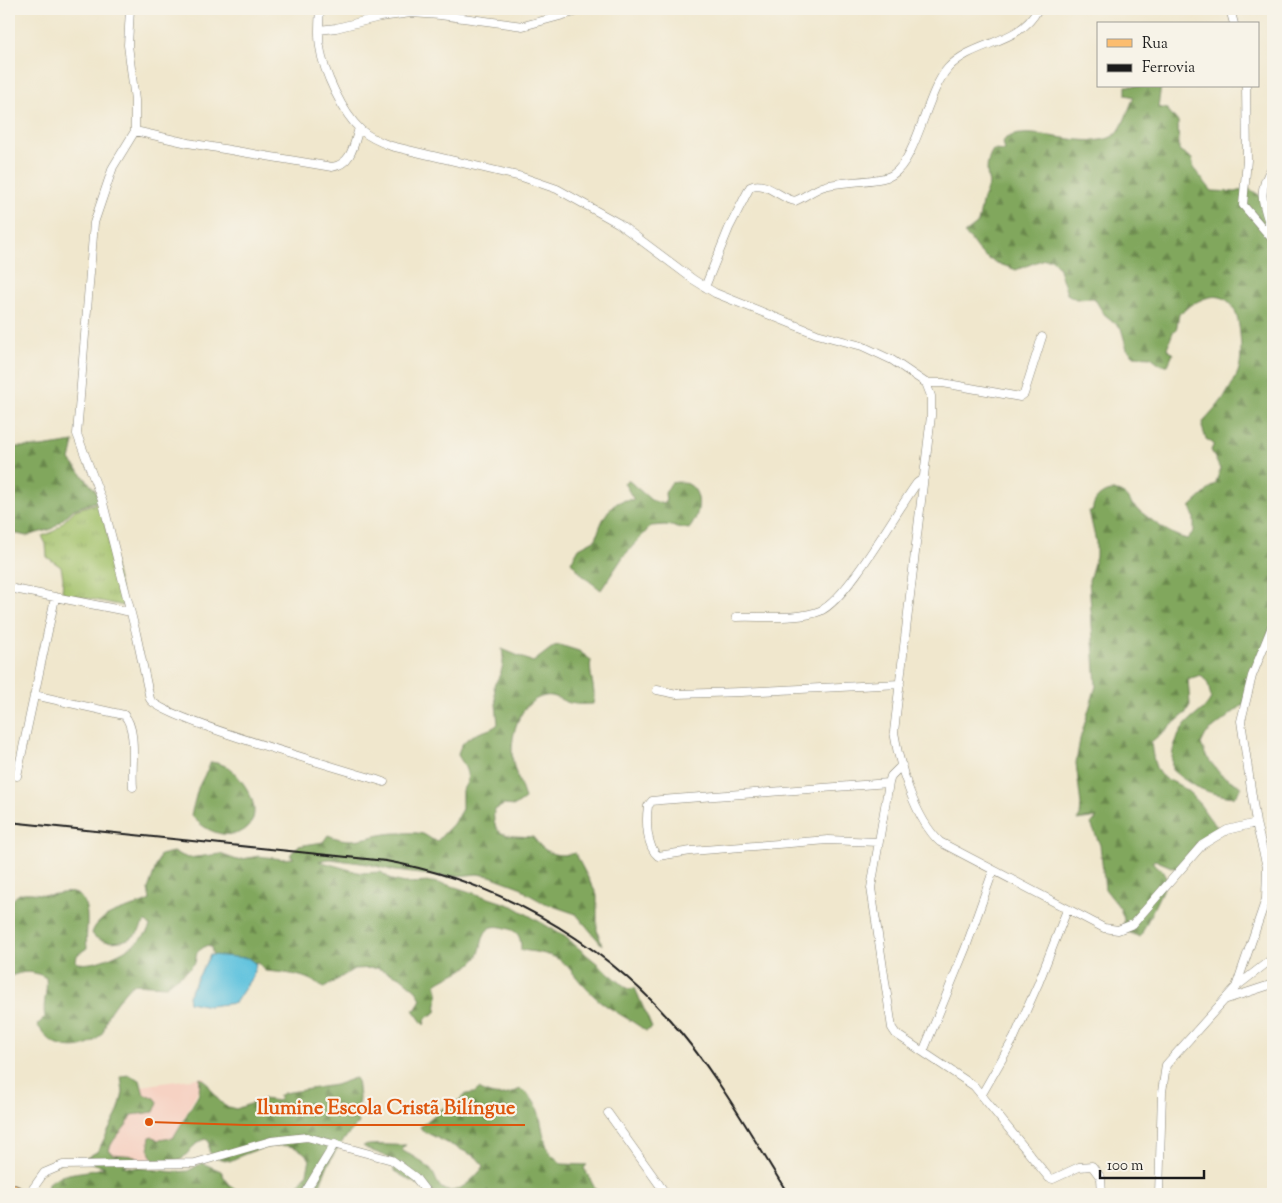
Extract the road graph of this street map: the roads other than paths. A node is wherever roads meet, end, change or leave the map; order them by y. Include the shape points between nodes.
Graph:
1 (130, 9) edge
2 (320, 9) edge
3 (586, 9) edge
4 (1038, 9) edge
5 (1230, 9) edge
6 (1233, 22) edge
7 (319, 30) junction
8 (1246, 88) edge
9 (359, 128) junction
10 (135, 131) junction
11 (1273, 166) edge
12 (1273, 235) edge
13 (1273, 240) edge
14 (705, 288) junction
15 (1042, 336) dead end
16 (926, 383) junction
17 (924, 478) junction
18 (9, 588) edge
19 (55, 598) junction
20 (126, 611) dead end
21 (736, 617) dead end
22 (1273, 624) edge
23 (900, 684) junction
24 (656, 690) dead end
25 (34, 695) junction
26 (902, 765) junction
27 (17, 776) dead end
28 (384, 782) dead end
29 (889, 783) junction
30 (133, 787) dead end
31 (1256, 823) junction
32 (878, 842) junction
33 (993, 871) junction
34 (1066, 910) junction
35 (1273, 958) edge
36 (1273, 984) edge
37 (1236, 987) junction
38 (1224, 1000) junction
39 (923, 1052) junction
40 (982, 1094) junction
41 (608, 1113) dead end
42 (335, 1143) junction
43 (9, 1190) edge
44 (20, 1194) edge
45 (29, 1194) edge
46 (304, 1194) edge
47 (428, 1194) edge
48 (666, 1194) edge
49 (1102, 1194) edge
50 (1159, 1194) edge

1 - 10 street via 128,44
2 - 7 street
3 - 7 street via 523,26 411,13
4 - 14 street via 1022,29 964,56 950,67 925,111 910,151 892,175 824,186 794,201 763,186 750,187
5 - 6 street
7 - 9 street via 325,66 346,112
8 - 13 street via 1247,160 1243,205
9 - 10 street via 349,158 342,165 332,167
9 - 14 street via 391,146 557,189 618,224
10 - 28 street via 113,167 94,223 78,434 103,504 150,700 165,712 232,736
11 - 12 street via 1265,178 1261,194
14 - 16 street via 791,324 862,346 892,360
15 - 16 street via 1024,394 1020,397 943,382
16 - 17 street via 931,396
17 - 21 street via 917,483 832,603 810,614
17 - 23 street
18 - 19 street
19 - 20 street
19 - 25 street
22 - 31 street via 1252,676 1241,721
23 - 24 street via 732,693 677,694
23 - 26 street via 894,732
25 - 27 street
25 - 30 street via 124,715 132,732
26 - 29 street
26 - 33 street via 920,815 933,836 950,849
29 - 32 street
29 - 32 street via 661,800 652,801 648,806 649,840 658,856 828,840
31 - 34 street via 1227,830 1202,845 1130,927 1118,930 1104,928
31 - 37 street via 1268,867 1266,899
32 - 39 street via 871,888 892,1028
33 - 34 street
33 - 39 street
34 - 40 street via 1014,1038
35 - 37 street
36 - 38 street
37 - 38 street
38 - 50 street via 1166,1065 1162,1085
39 - 40 street
40 - 49 street via 1049,1178 1079,1167 1092,1166 1101,1178
41 - 48 street
42 - 45 street via 295,1137 195,1163 63,1165 44,1174
42 - 46 street
42 - 47 street via 392,1160 415,1177
43 - 44 main road

